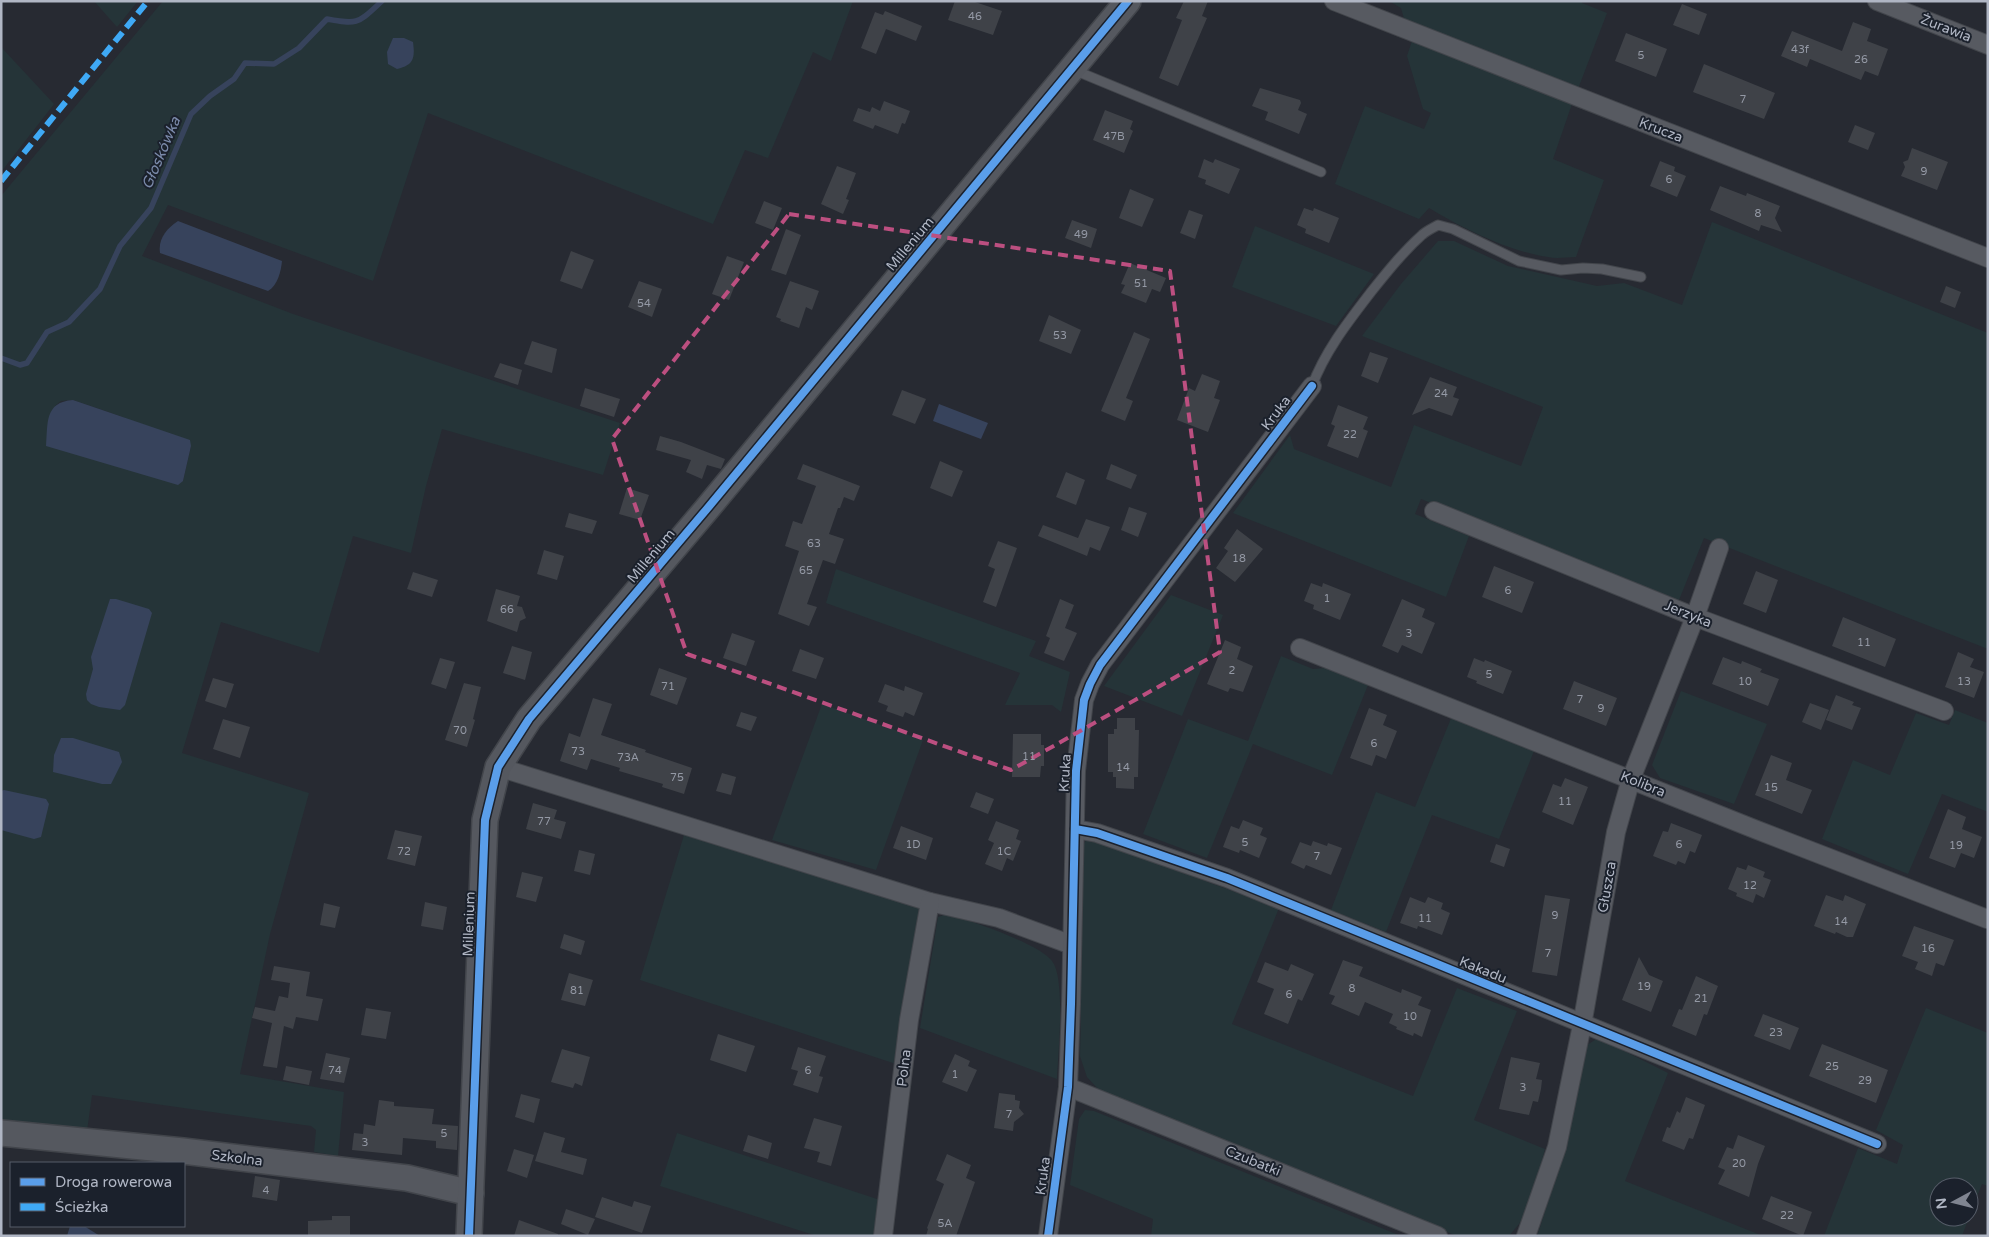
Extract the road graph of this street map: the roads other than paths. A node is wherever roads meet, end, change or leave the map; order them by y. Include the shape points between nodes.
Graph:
1 (1128, 1) edge
2 (1334, 1) edge
3 (1877, 1) edge
4 (1988, 44) edge
5 (1072, 69) junction
6 (1322, 172) dead end
7 (1988, 258) edge
8 (1641, 277) dead end
9 (1312, 386) joint
10 (1434, 511) dead end
11 (1719, 548) dead end
12 (1695, 617) junction
13 (1300, 648) dead end
14 (1944, 711) dead end
15 (498, 767) junction
16 (1631, 779) junction
17 (1075, 829) junction
18 (930, 902) junction
19 (1987, 919) edge
20 (1072, 945) junction
21 (1582, 1025) junction
22 (1068, 1087) junction
23 (1, 1133) edge
24 (1877, 1144) dead end
25 (471, 1193) junction
26 (470, 1236) edge
27 (883, 1236) edge
28 (1048, 1236) edge
29 (1438, 1236) edge
30 (1526, 1236) edge

1 - 5 street, Millenium
2 - 7 street, Krucza
3 - 4 street, Żurawia
5 - 6 lane
5 - 15 street, Millenium via 529,719
8 - 9 lane, Kruka via 1602,269 1561,270 1519,261 1453,229 1438,226 1423,233 1395,261 1335,339
9 - 17 street, Kruka via 1096,671 1084,700 1076,771
10 - 12 street, Jerzyka
11 - 12 street, Głuszca
12 - 14 street, Jerzyka
12 - 16 street, Głuszca
13 - 16 street, Kolibra
15 - 18 street
15 - 25 street, Millenium via 485,820
16 - 19 street, Kolibra
16 - 21 street, Głuszca via 1616,832
17 - 20 street, Kruka
17 - 21 street, Kakadu via 1097,833 1227,878
18 - 20 street via 999,918
18 - 27 street, Polna via 909,1020
20 - 22 street, Kruka
21 - 24 street, Kakadu
21 - 30 street, Głuszca via 1557,1147
22 - 28 street, Kruka
22 - 29 street, Czubatki
23 - 25 street, Szkolna via 407,1178
25 - 26 street, Millenium

